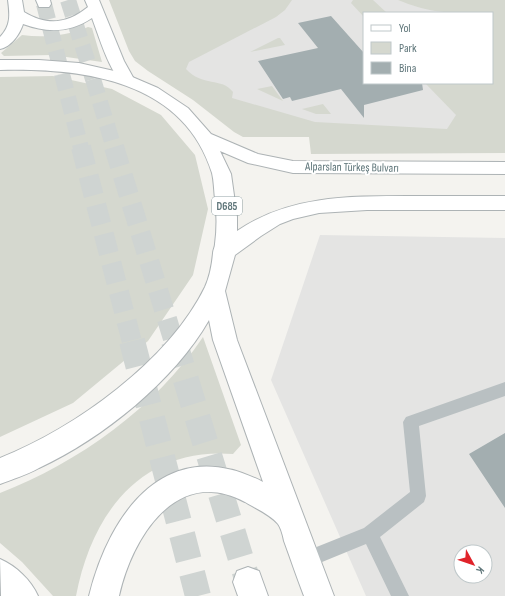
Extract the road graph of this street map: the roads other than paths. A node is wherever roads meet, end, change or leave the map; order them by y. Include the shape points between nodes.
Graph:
1 (15, 0) edge
2 (94, 4) edge
3 (18, 15) junction
4 (0, 45) edge
5 (0, 65) edge
6 (126, 79) junction
7 (205, 138) junction
8 (505, 168) edge
9 (505, 203) edge
10 (223, 253) junction
11 (214, 292) junction
12 (505, 389) edge
13 (0, 471) edge
14 (289, 515) junction
15 (370, 534) junction
16 (305, 560) junction
17 (0, 574) edge
18 (23, 596) edge
19 (104, 596) edge
20 (318, 596) edge
21 (400, 596) edge

1 - 3 main road
2 - 3 main road via 80,20 57,27 34,24
2 - 6 main road via 116,61
3 - 4 main road via 15,29
5 - 6 main road, D685 via 52,64 82,68
6 - 7 main road, D685 via 163,97 182,111
7 - 8 main road, Alparslan Türkeş Bulvarı / D685 via 254,159 293,167
7 - 10 main road, D685 via 222,176 227,204 227,232
9 - 10 main road via 352,204 302,209 274,219
10 - 11 main road, D685
11 - 13 main road, D685 via 188,332 158,368 119,404 66,440
11 - 14 main road via 225,340
12 - 15 lane via 411,422 418,496
14 - 16 main road
14 - 19 main road via 262,496 240,485 222,480 197,478 174,487 153,501 118,548 107,577
15 - 16 lane
15 - 21 lane
16 - 20 main road
17 - 18 main road

